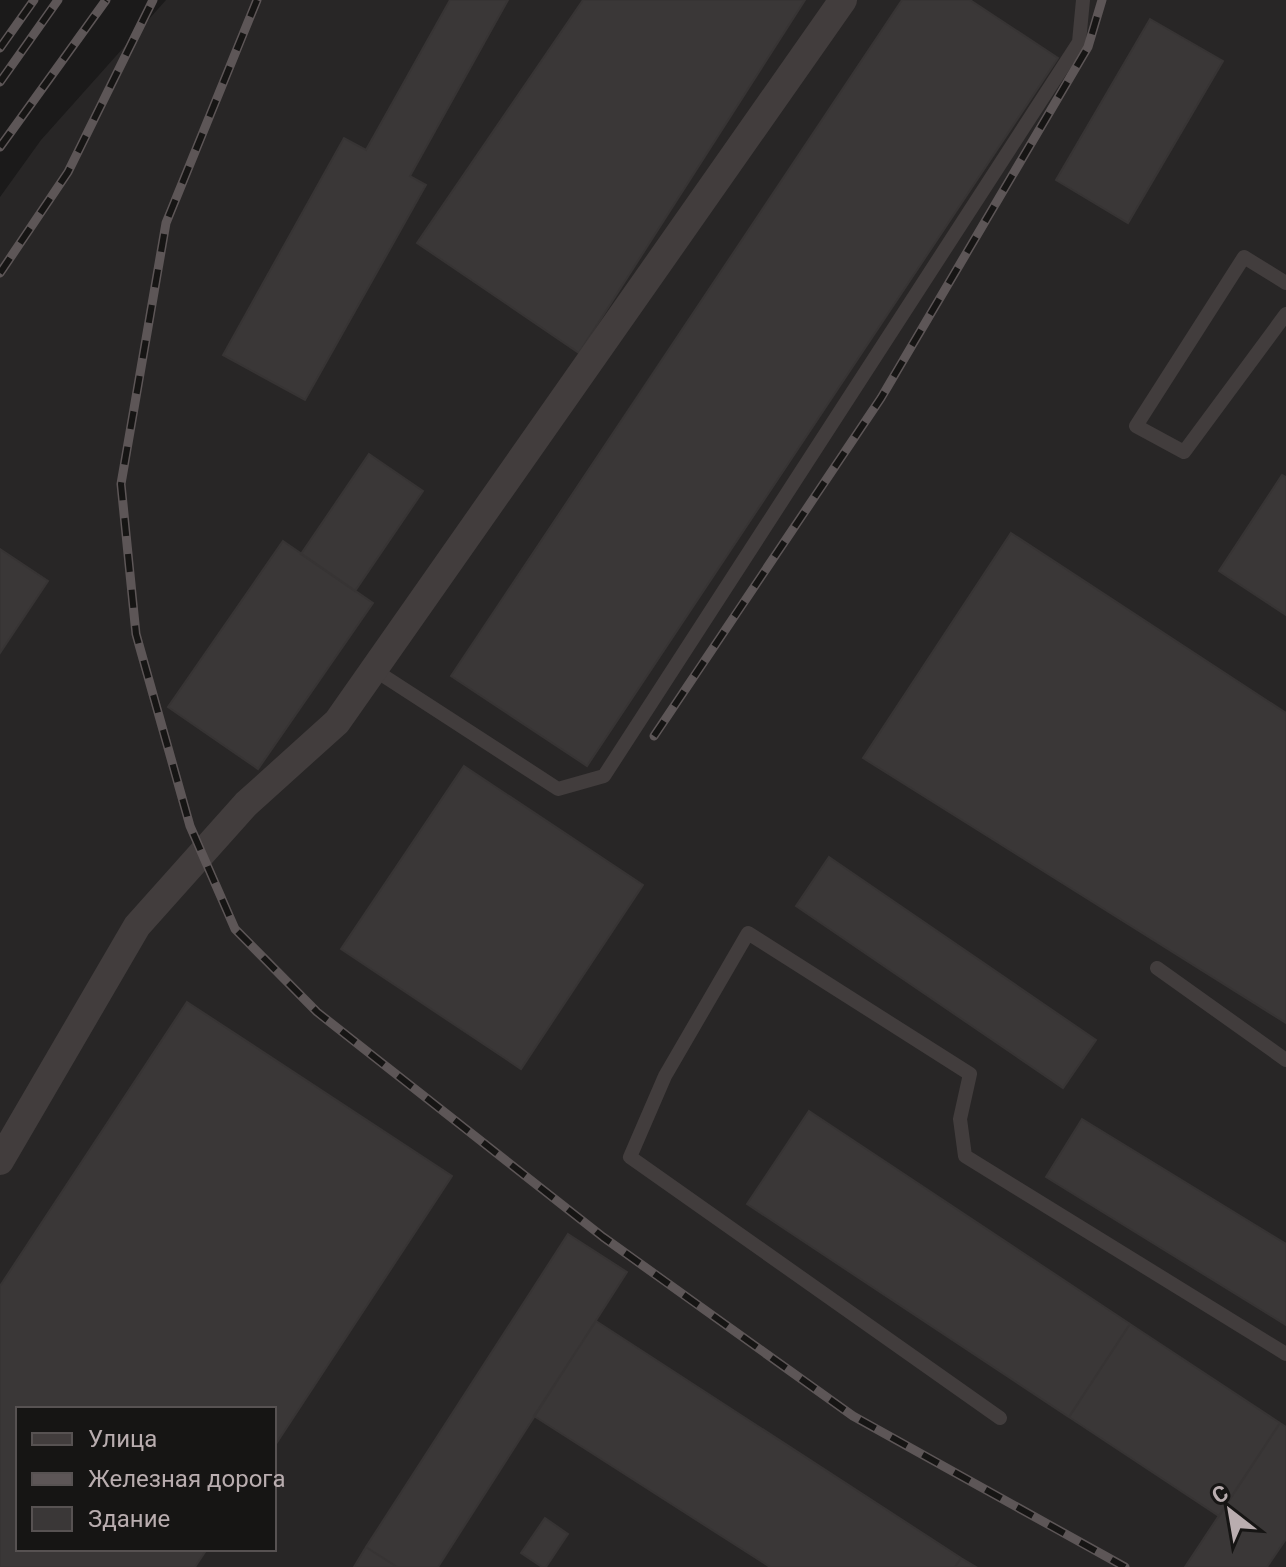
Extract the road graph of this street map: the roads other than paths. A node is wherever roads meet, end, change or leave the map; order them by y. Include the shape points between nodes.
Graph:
1 (843, 0) edge
2 (1083, 0) edge
3 (1286, 283) edge
4 (1286, 314) edge
5 (373, 669) junction
6 (1157, 968) dead end
7 (1286, 1060) edge
8 (2, 1151) edge
9 (1286, 1354) edge
10 (1000, 1418) dead end

1 - 5 street
2 - 5 lane via 1079,42 604,776 558,789
3 - 4 lane via 1244,257 1136,426 1184,452
5 - 8 street via 337,722 246,804 137,926
6 - 7 lane
9 - 10 lane via 965,1156 960,1119 970,1074 748,933 665,1076 630,1157

